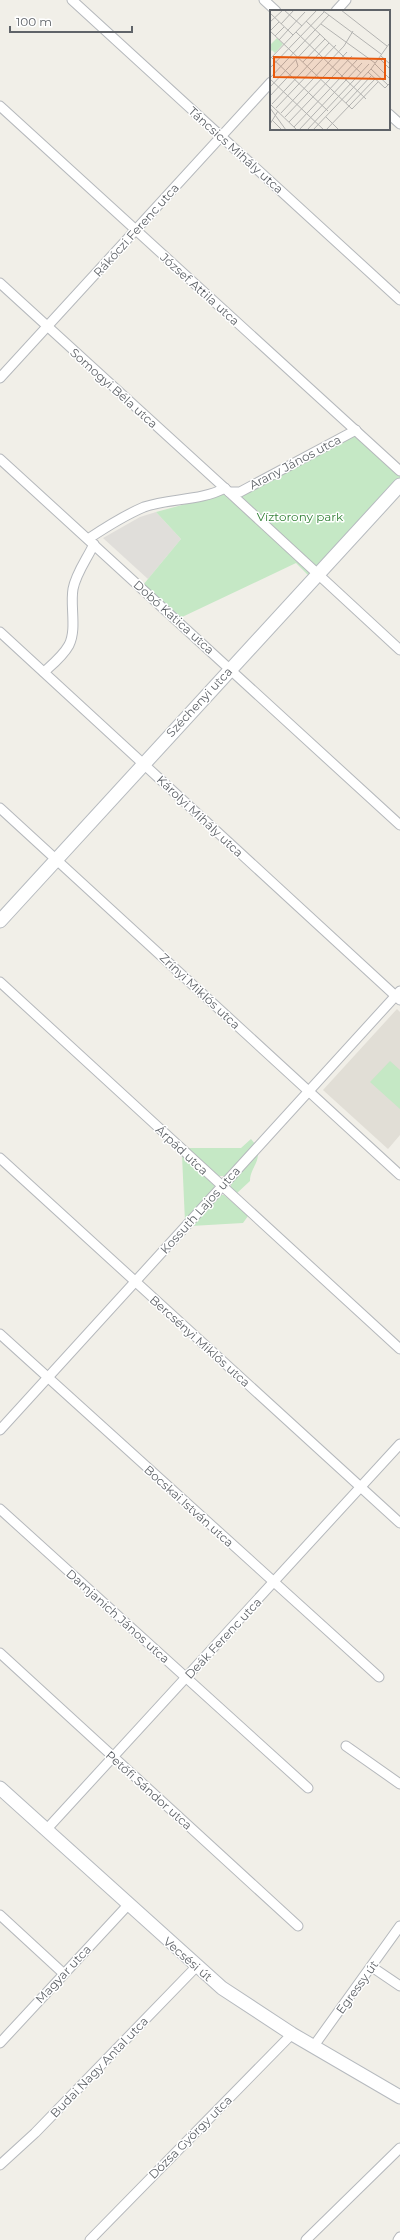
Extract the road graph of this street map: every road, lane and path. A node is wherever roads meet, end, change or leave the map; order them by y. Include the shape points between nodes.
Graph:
1 (72, 0) edge
2 (264, 0) edge
3 (346, 0) edge
4 (275, 10) edge
5 (337, 10) edge
6 (270, 83) edge
7 (0, 106) edge
8 (390, 115) edge
9 (400, 124) edge
10 (221, 136) junction
11 (136, 230) junction
12 (0, 283) edge
13 (400, 300) edge
14 (47, 327) junction
15 (0, 378) edge
16 (356, 430) junction
17 (0, 459) edge
18 (400, 471) edge
19 (400, 485) edge
20 (229, 491) junction
21 (91, 542) junction
22 (317, 574) junction
23 (0, 632) edge
24 (400, 650) edge
25 (230, 668) junction
26 (44, 672) junction
27 (143, 763) junction
28 (0, 808) edge
29 (400, 824) edge
30 (57, 859) junction
31 (0, 921) edge
32 (0, 982) edge
33 (399, 996) edge
34 (309, 1092) junction
35 (0, 1158) edge
36 (400, 1175) edge
37 (222, 1186) junction
38 (135, 1282) junction
39 (0, 1334) edge
40 (400, 1349) edge
41 (47, 1378) junction
42 (0, 1430) edge
43 (400, 1444) edge
44 (360, 1488) junction
45 (0, 1509) edge
46 (400, 1523) edge
47 (273, 1583) junction
48 (0, 1653) edge
49 (379, 1677) dead end
50 (186, 1678) junction
51 (346, 1746) dead end
52 (113, 1758) junction
53 (400, 1784) edge
54 (0, 1788) edge
55 (308, 1788) dead end
56 (46, 1830) junction
57 (128, 1905) junction
58 (0, 1915) edge
59 (298, 1926) dead end
60 (400, 1926) edge
61 (372, 1966) junction
62 (196, 1967) junction
63 (63, 1973) junction
64 (400, 1986) edge
65 (292, 2034) junction
66 (1, 2040) edge
67 (313, 2047) junction
68 (400, 2097) edge
69 (400, 2148) edge
70 (0, 2165) edge
71 (400, 2237) edge
72 (90, 2240) edge
73 (306, 2240) edge
74 (398, 2240) edge

1 - 10 street, Táncsics Mihály utca
2 - 4 street
3 - 5 street
6 - 10 street, Rákóczi Ferenc utca
7 - 11 street, József Attila utca
8 - 9 street
10 - 11 street, Rákóczi Ferenc utca
10 - 13 street, Táncsics Mihály utca
11 - 14 street, Rákóczi Ferenc utca
11 - 16 street, József Attila utca
12 - 14 street, Somogyi Béla utca
14 - 15 street, Rákóczi Ferenc utca
14 - 20 street, Somogyi Béla utca
16 - 18 street, József Attila utca
16 - 20 street, Arany János utca via 240,492
17 - 21 street, Dobó Katica utca
19 - 22 street, Széchenyi utca
20 - 21 street, Arany János utca via 145,507 108,526
20 - 22 street, Somogyi Béla utca
21 - 25 street, Dobó Katica utca
21 - 26 street, Arany János utca via 73,587 70,644
22 - 24 street, Somogyi Béla utca
22 - 25 street, Széchenyi utca
23 - 26 street, Károlyi Mihály utca
25 - 27 street, Széchenyi utca
25 - 29 street, Dobó Katica utca
26 - 27 street, Károlyi Mihály utca
27 - 30 street, Széchenyi utca
27 - 33 street, Károlyi Mihály utca
28 - 30 street, Zrínyi Miklós utca
30 - 31 street, Széchenyi utca
30 - 34 street, Zrínyi Miklós utca
32 - 37 street, Árpád utca
33 - 34 street, Kossuth Lajos utca
34 - 36 street, Zrínyi Miklós utca
34 - 37 street, Kossuth Lajos utca
35 - 38 street, Bercsényi Miklós utca
37 - 38 street, Kossuth Lajos utca
37 - 40 street, Árpád utca
38 - 41 street, Kossuth Lajos utca
38 - 44 street, Bercsényi Miklós utca
39 - 41 street, Bocskai István utca
41 - 42 street, Kossuth Lajos utca
41 - 47 street, Bocskai István utca
43 - 44 street, Deák Ferenc utca
44 - 46 street, Bercsényi Miklós utca
44 - 47 street, Deák Ferenc utca
45 - 50 street, Damjanich János utca
47 - 49 street, Bocskai István utca
47 - 50 street, Deák Ferenc utca
48 - 52 street, Petőfi Sándor utca
50 - 52 street, Deák Ferenc utca
50 - 55 street, Damjanich János utca
51 - 53 street
52 - 56 street, Deák Ferenc utca
52 - 59 street, Petőfi Sándor utca
54 - 56 street, Vecsési út
56 - 57 street, Vecsési út
57 - 62 street, Vecsési út
57 - 63 street, Magyar utca
58 - 63 street
60 - 61 street, Egressy út
61 - 64 street
61 - 67 street, Egressy út
62 - 65 street, Vecsési út via 238,2001
62 - 70 street, Budai Nagy Antal utca via 35,2133
63 - 66 street, Magyar utca
65 - 67 street, Vecsési út
65 - 72 street, Dózsa György utca
67 - 68 street, Vecsési út
69 - 73 street
71 - 74 street

